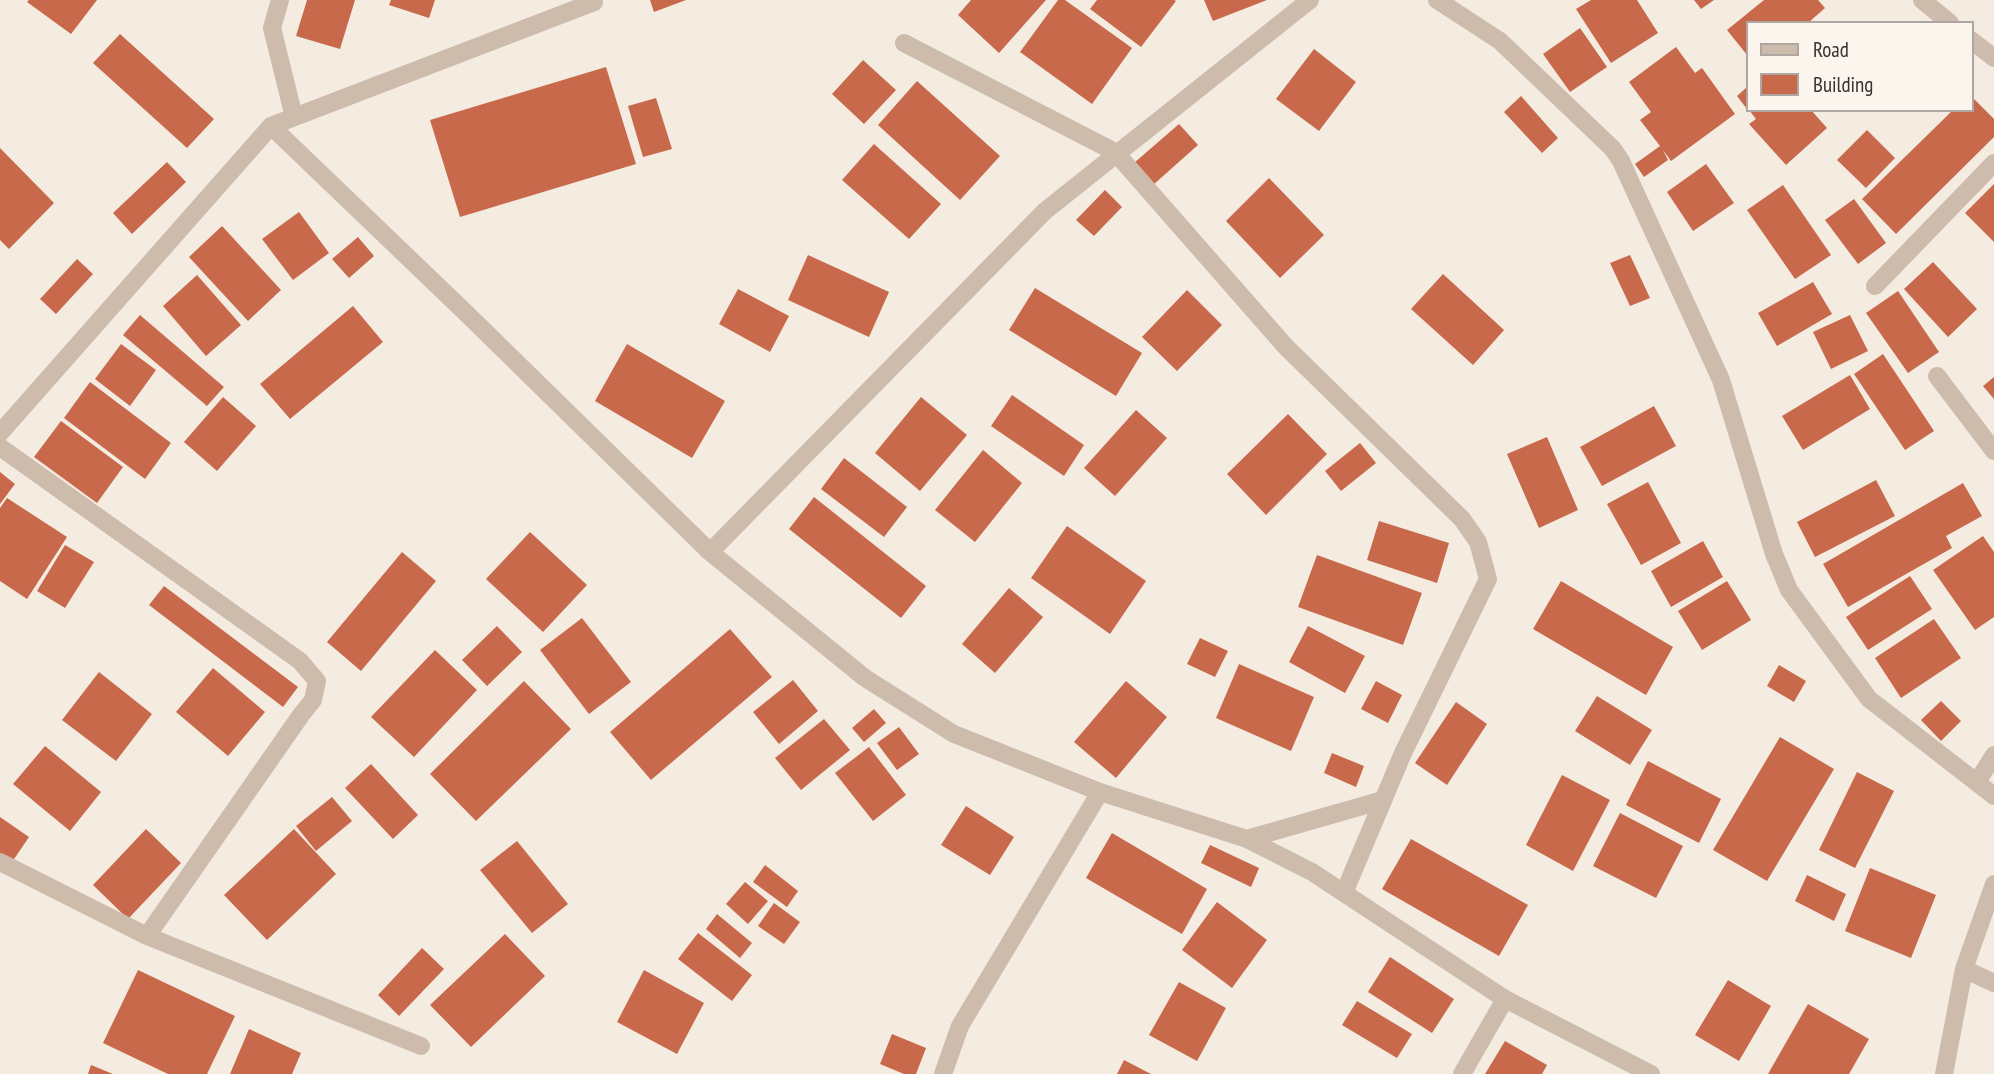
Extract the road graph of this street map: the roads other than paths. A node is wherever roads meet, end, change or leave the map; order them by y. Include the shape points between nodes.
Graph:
1 (280, 0) edge
2 (1310, 0) edge
3 (1437, 0) edge
4 (1922, 0) edge
5 (594, 2) dead end
6 (1948, 21) edge
7 (1973, 42) edge
8 (904, 43) dead end
9 (1994, 58) edge
10 (294, 117) junction
11 (271, 126) junction
12 (1115, 152) junction
13 (1994, 163) edge
14 (1875, 286) dead end
15 (1937, 376) dead end
16 (0, 433) edge
17 (0, 447) edge
18 (1994, 452) edge
19 (710, 552) junction
20 (1994, 755) edge
21 (1977, 782) junction
22 (1100, 792) junction
23 (1994, 796) edge
24 (1383, 800) junction
25 (1247, 839) junction
26 (0, 862) edge
27 (1994, 884) edge
28 (1344, 893) junction
29 (147, 936) junction
30 (1965, 969) junction
31 (1994, 983) edge
32 (1505, 999) junction
33 (421, 1046) dead end
34 (943, 1074) edge
35 (1462, 1074) edge
36 (1651, 1074) edge
37 (1944, 1074) edge

1 - 10 street via 272,28
2 - 12 street
3 - 21 street via 1500,41 1613,149 1721,380 1789,590 1870,699
4 - 6 street
5 - 10 street
7 - 9 street
8 - 12 street
10 - 11 street
11 - 16 street
11 - 19 street
12 - 19 street via 1045,211
12 - 24 street via 1286,347 1462,519 1478,542 1488,579
13 - 14 street
15 - 18 street
17 - 29 street via 300,661 317,681 313,700
19 - 22 street via 865,678 954,734
20 - 21 street
21 - 23 street
22 - 25 street
22 - 34 street via 960,1026
24 - 25 street
24 - 28 street
25 - 28 street
26 - 29 street
27 - 30 street
28 - 32 street
29 - 33 street
30 - 31 street
30 - 37 street
32 - 35 street
32 - 36 street

